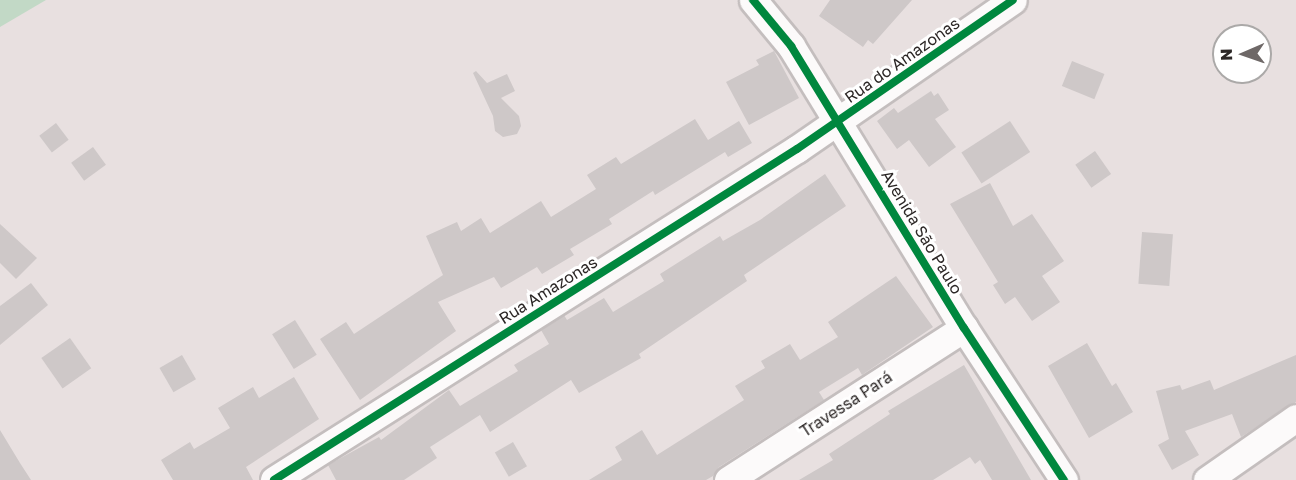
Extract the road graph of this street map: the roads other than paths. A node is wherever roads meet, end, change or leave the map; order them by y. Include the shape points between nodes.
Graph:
1 (753, 0) edge
2 (1012, 0) edge
3 (836, 122) junction
4 (964, 328) junction
5 (1296, 418) edge
6 (274, 480) edge
7 (728, 480) edge
8 (1064, 480) edge
9 (1207, 480) edge

1 - 3 street, Avenida São Paulo via 791,46
2 - 3 street, Rua do Amazonas
3 - 4 street, Avenida São Paulo
3 - 6 street, Rua Amazonas
4 - 7 street, Travessa Pará
4 - 8 street, Avenida São Paulo
5 - 9 street

